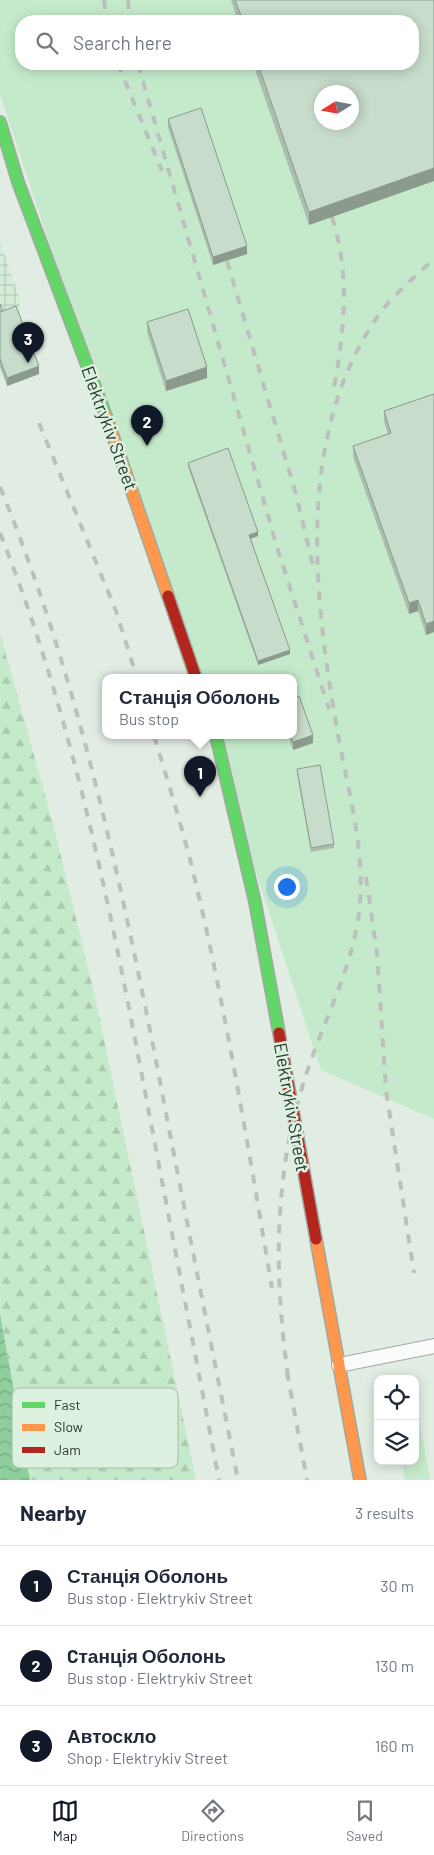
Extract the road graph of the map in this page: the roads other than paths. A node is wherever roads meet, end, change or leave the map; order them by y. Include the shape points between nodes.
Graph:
1 (0, 122) edge
2 (195, 674) edge
3 (217, 739) edge
4 (434, 1346) edge
5 (339, 1365) junction
6 (360, 1480) edge

1 - 2 street, Elektrykiv Street via 18,182 120,453
3 - 5 street, Elektrykiv Street via 255,902
4 - 5 lane
5 - 6 street, Elektrykiv Street

